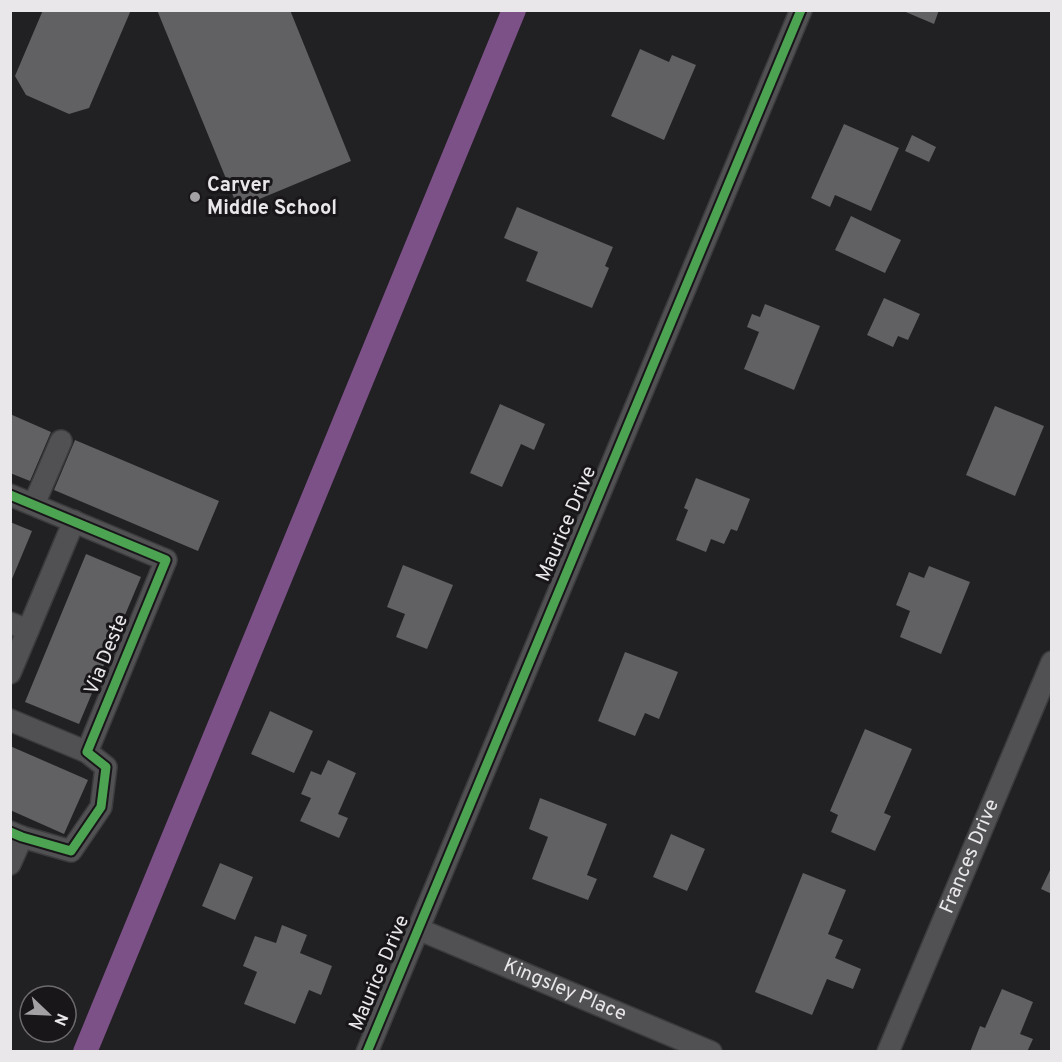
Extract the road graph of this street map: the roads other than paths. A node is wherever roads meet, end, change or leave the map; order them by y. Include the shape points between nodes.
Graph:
1 (801, 10) edge
2 (61, 441) dead end
3 (10, 495) edge
4 (34, 504) junction
5 (74, 521) junction
6 (19, 627) edge
7 (1052, 662) edge
8 (10, 673) edge
9 (10, 720) edge
10 (87, 752) junction
11 (16, 835) edge
12 (10, 864) edge
13 (418, 929) junction
14 (367, 1052) edge
15 (711, 1052) edge
16 (888, 1052) edge

1 - 13 street, Maurice Drive
2 - 4 street
3 - 4 street, Via Deste
4 - 5 street, Via Deste
5 - 6 street
5 - 10 street, Via Deste via 166,560
6 - 8 street
7 - 16 street, Frances Drive
9 - 10 street
10 - 11 street via 106,766 101,807 71,851
11 - 12 street
13 - 14 street, Maurice Drive
13 - 15 street, Kingsley Place

